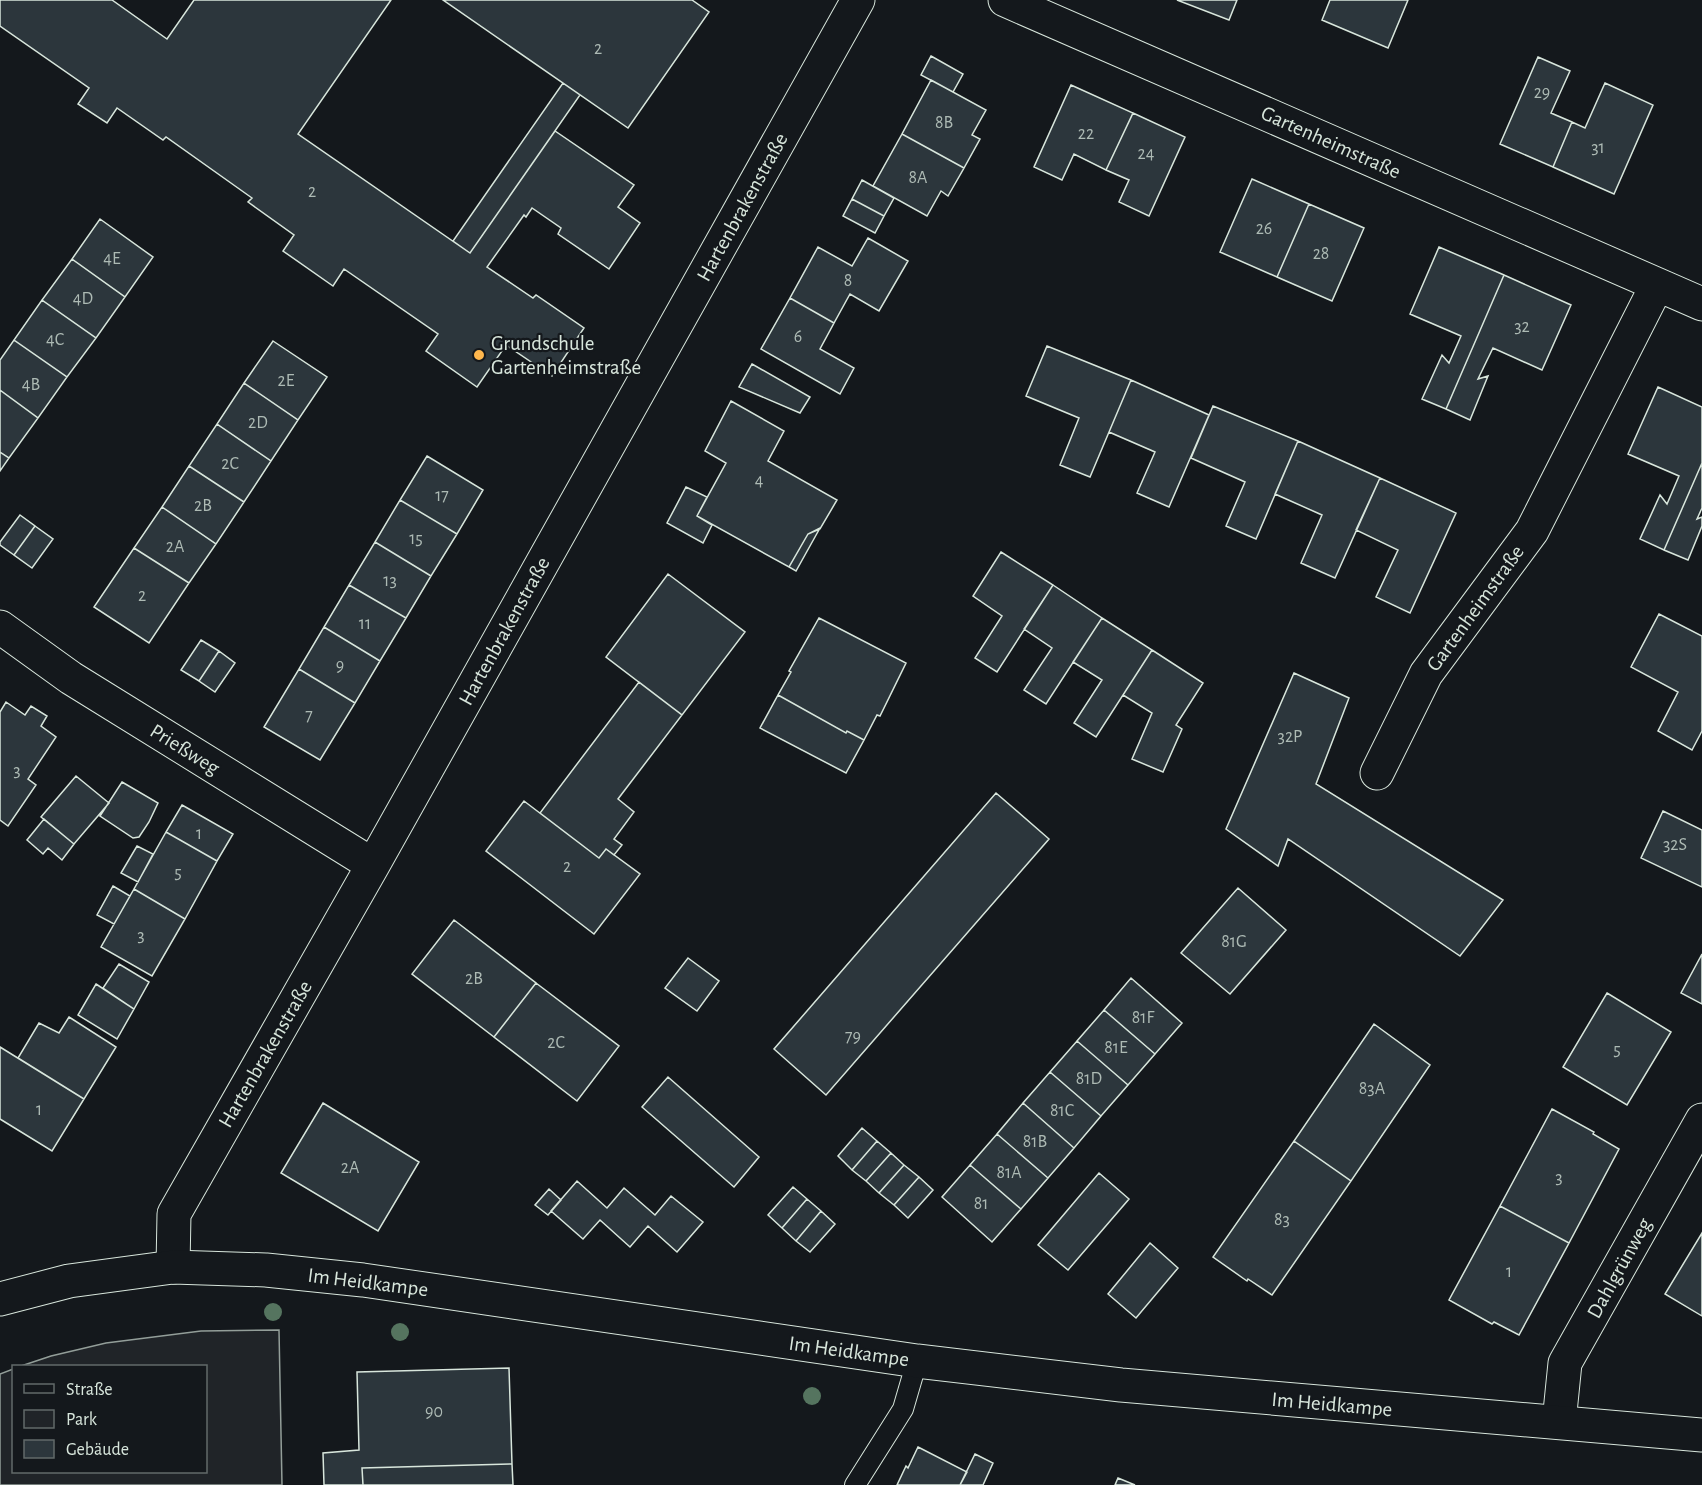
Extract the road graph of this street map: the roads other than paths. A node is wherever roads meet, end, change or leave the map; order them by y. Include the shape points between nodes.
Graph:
1 (858, 0) edge
2 (1005, 0) edge
3 (1657, 285) junction
4 (1702, 304) edge
5 (0, 627) edge
6 (1377, 772) dead end
7 (373, 865) junction
8 (1702, 1120) edge
9 (172, 1267) junction
10 (0, 1299) edge
11 (917, 1361) junction
12 (1559, 1422) junction
13 (1702, 1435) edge
14 (855, 1485) edge

1 - 7 street, Hartenbrakenstraße
2 - 3 street, Gartenheimstraße
3 - 4 street, Gartenheimstraße
3 - 6 street, Gartenheimstraße via 1532,531 1426,674
5 - 7 street, Prießweg via 71,678
7 - 9 street, Hartenbrakenstraße via 174,1214
8 - 12 street, Dahlgrünweg via 1565,1363
9 - 10 street, Im Heidkampe via 69,1281
9 - 11 street, Im Heidkampe via 266,1270 363,1280
11 - 12 street, Im Heidkampe via 1121,1385
11 - 14 lane via 903,1409
12 - 13 street, Im Heidkampe

